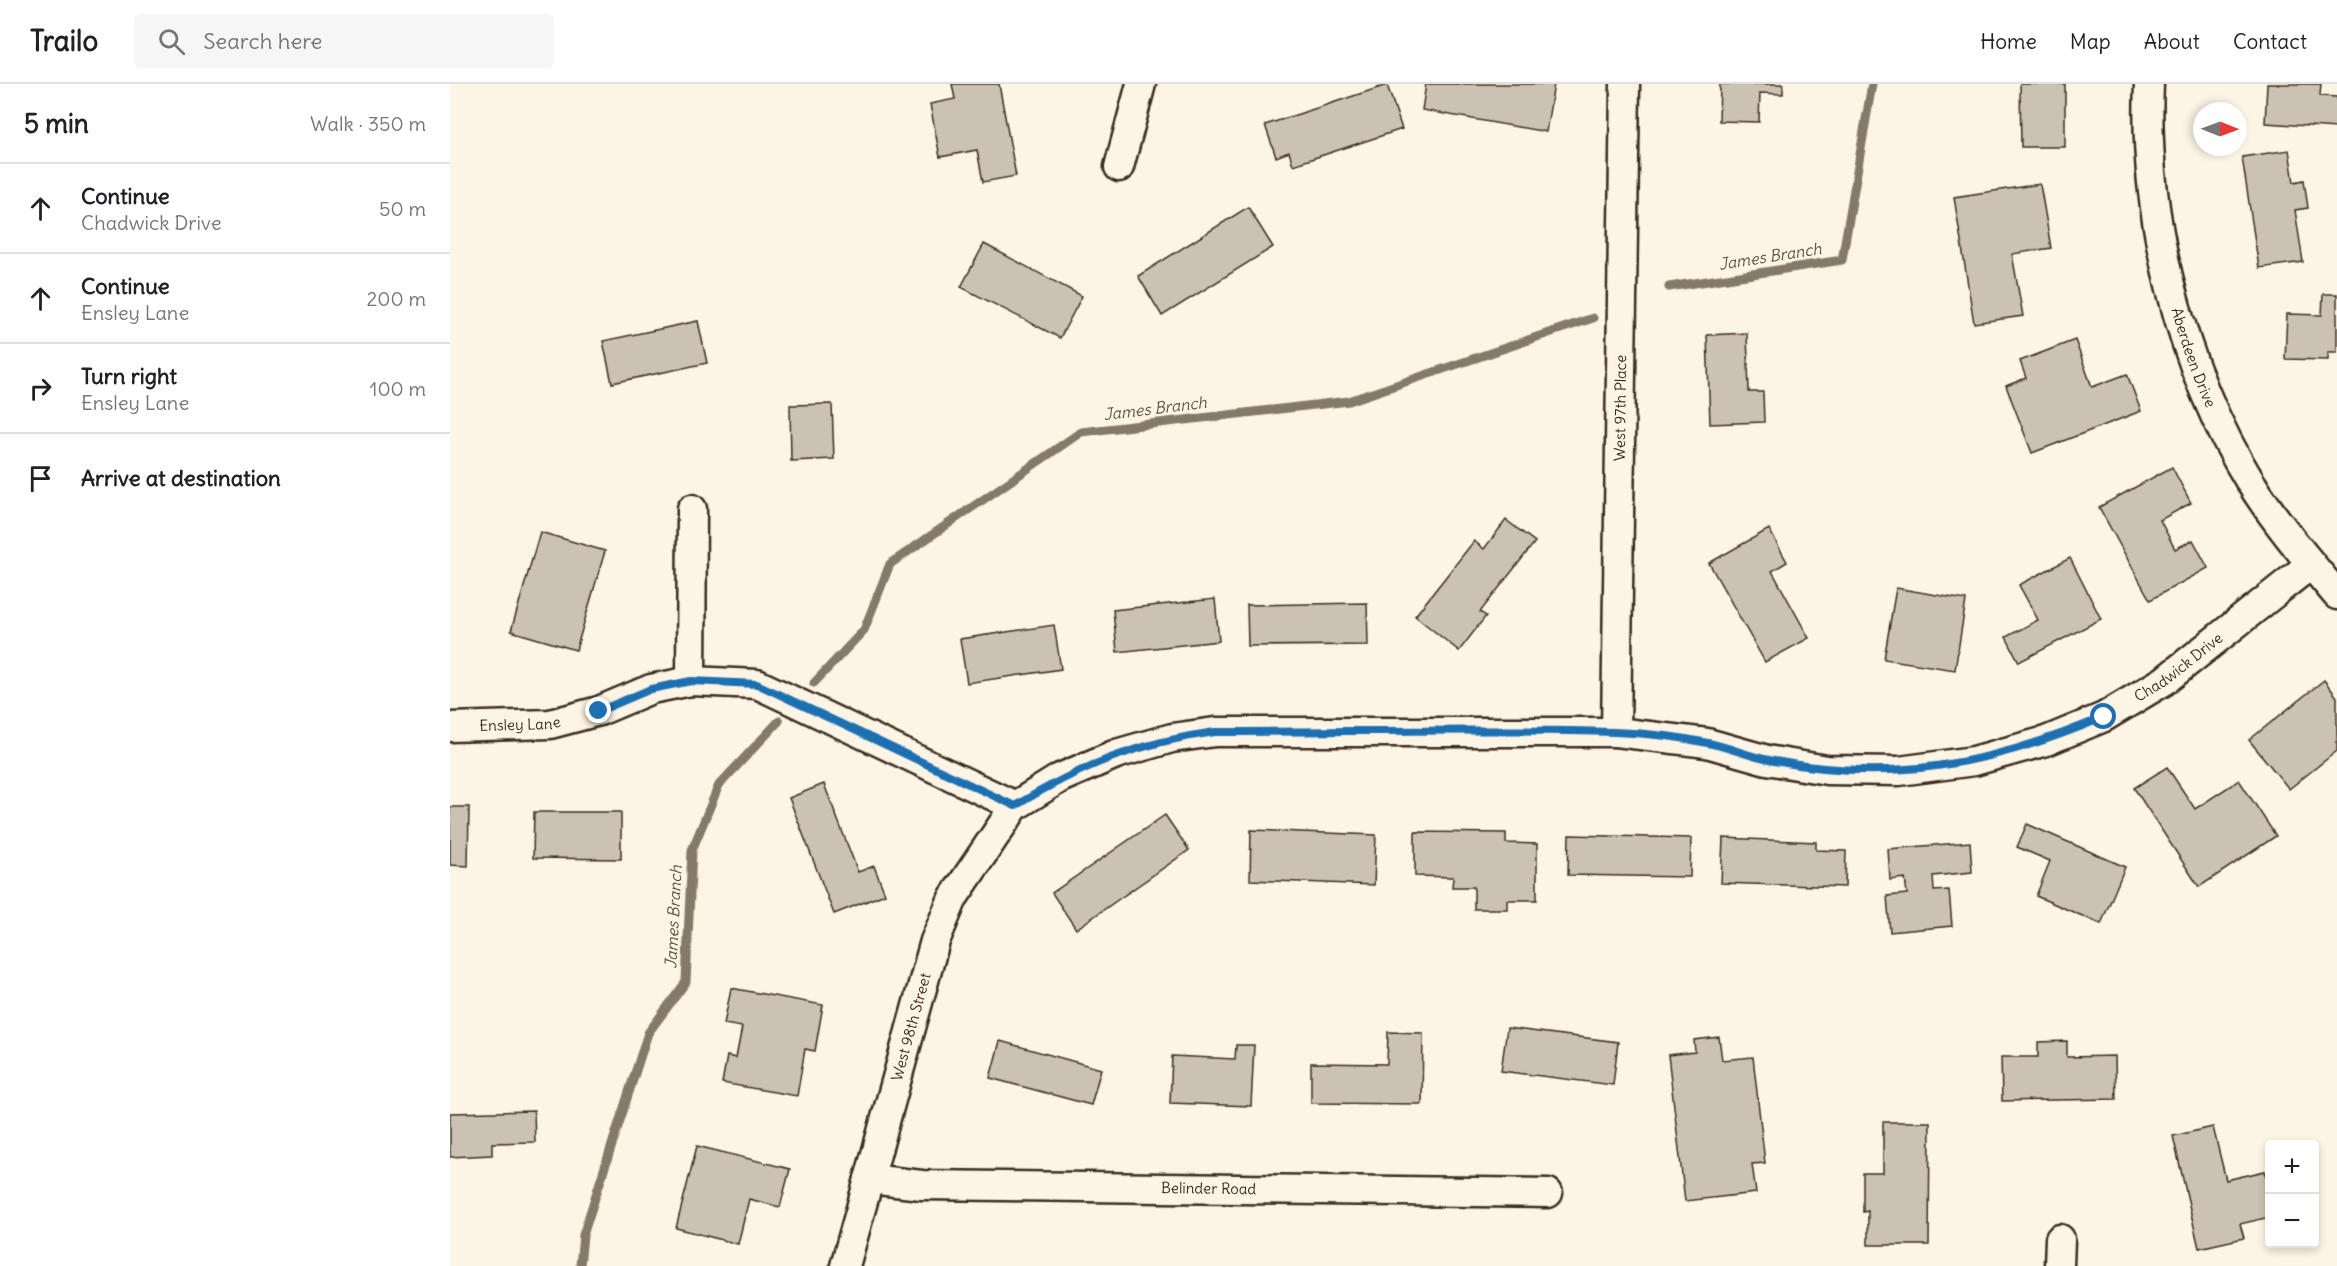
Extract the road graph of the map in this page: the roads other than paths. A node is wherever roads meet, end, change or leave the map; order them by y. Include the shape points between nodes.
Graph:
1 (1141, 84) edge
2 (1625, 84) edge
3 (2149, 84) edge
4 (1119, 167) dead end
5 (692, 509) dead end
6 (2311, 564) junction
7 (2337, 595) edge
8 (691, 681) junction
9 (450, 727) edge
10 (1616, 732) junction
11 (1015, 806) junction
12 (869, 1179) junction
13 (1548, 1193) dead end
14 (845, 1266) edge

1 - 4 street
2 - 10 street, West 97th Place
3 - 6 street, Aberdeen Drive via 2153,191 2165,267 2190,352 2225,436 2251,483
5 - 8 street
6 - 7 street, Aberdeen Drive
6 - 10 street, Chadwick Drive via 2164,681 2104,717 2046,741 1974,761 1889,771 1827,770 1767,760 1707,743
8 - 9 street, Ensley Lane via 651,689 599,711 550,724
8 - 11 street, Ensley Lane via 757,684
10 - 11 street via 1215,732 1172,738 1116,754 1060,778
11 - 12 street, West 98th Street via 953,898 935,941
12 - 13 street, Belinder Road via 922,1185
12 - 14 street, West 98th Street

